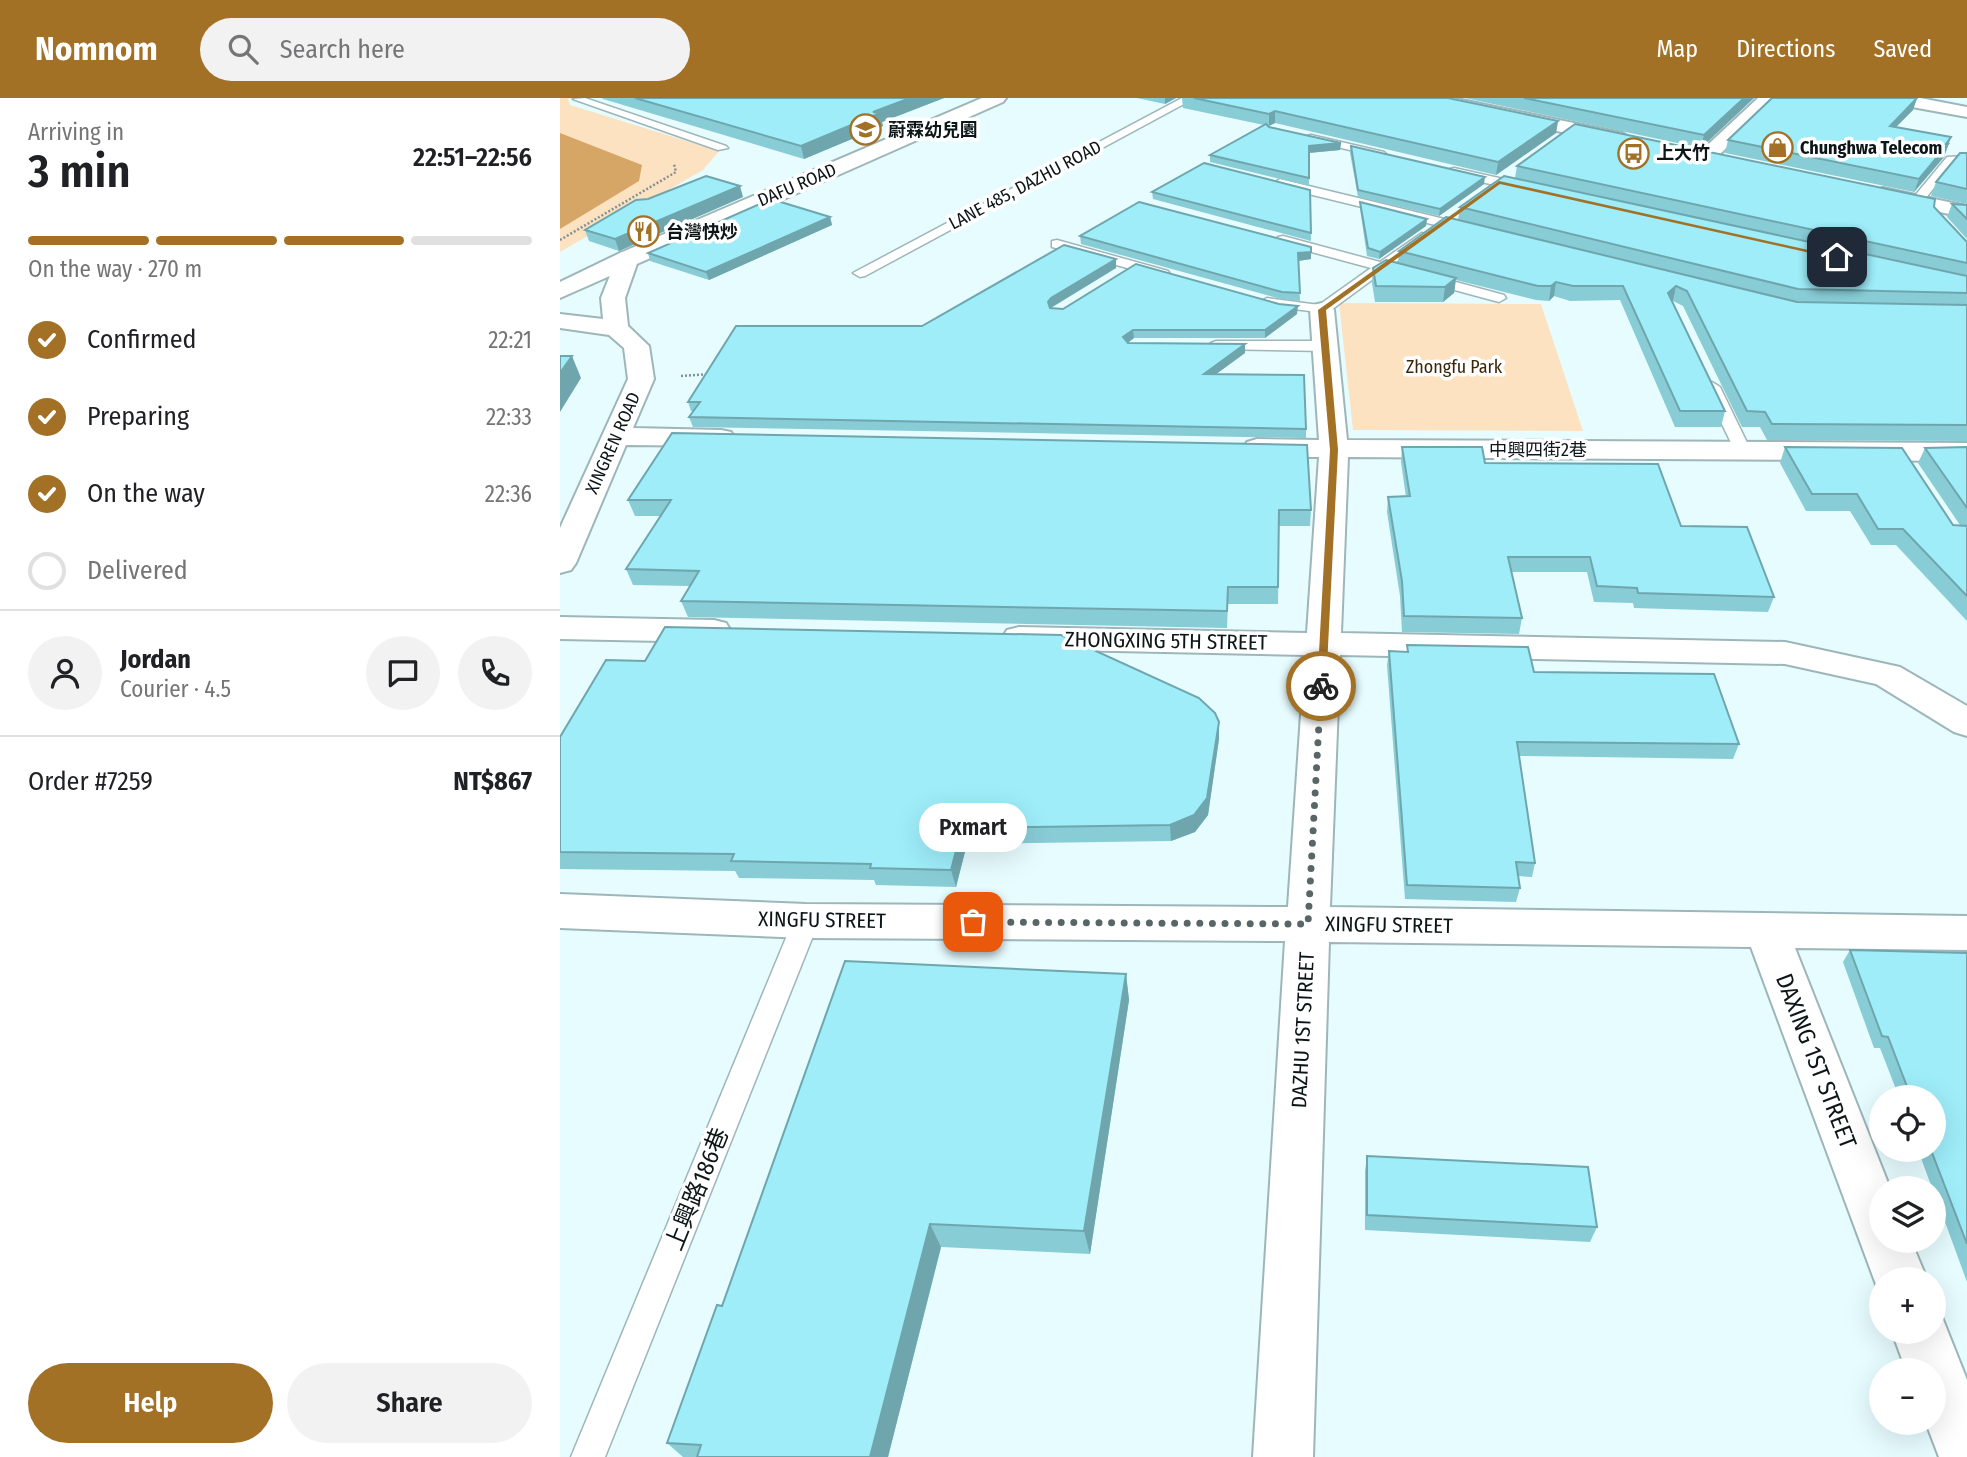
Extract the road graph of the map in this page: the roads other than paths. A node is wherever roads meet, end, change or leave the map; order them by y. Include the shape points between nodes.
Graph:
1 (997, 98) edge
2 (1191, 98) edge
3 (1426, 98) edge
4 (1768, 98) edge
5 (1890, 98) edge
6 (579, 99) edge
7 (1967, 112) edge
8 (1300, 135) edge
9 (1639, 143) edge
10 (722, 148) edge
11 (1393, 157) edge
12 (1967, 160) edge
13 (1732, 163) edge
14 (1519, 168) edge
15 (1446, 170) edge
16 (1269, 180) edge
17 (1493, 186) junction
18 (1864, 190) edge
19 (1539, 191) edge
20 (1917, 201) junction
21 (1967, 212) edge
22 (1448, 218) junction
23 (1483, 232) edge
24 (1274, 238) edge
25 (1057, 244) dead end
26 (628, 258) junction
27 (1135, 266) junction
28 (1382, 267) junction
29 (860, 273) dead end
30 (1174, 276) edge
31 (1113, 279) edge
32 (560, 291) edge
33 (1499, 298) edge
34 (1254, 299) edge
35 (560, 321) edge
36 (616, 328) junction
37 (1323, 328) junction
38 (1202, 346) edge
39 (1702, 367) edge
40 (618, 436) junction
41 (742, 439) edge
42 (1224, 448) edge
43 (1334, 450) junction
44 (1743, 451) junction
45 (1967, 452) edge
46 (560, 563) edge
47 (560, 628) edge
48 (740, 632) edge
49 (990, 637) edge
50 (1323, 644) junction
51 (1967, 723) edge
52 (560, 911) edge
53 (806, 921) junction
54 (1308, 924) junction
55 (1766, 930) junction
56 (1967, 933) edge
57 (1869, 1199) edge
58 (1925, 1344) edge
59 (1967, 1454) edge
60 (587, 1457) edge
61 (1283, 1457) edge

1 - 26 street, DAFU ROAD
2 - 29 lane, LANE 485, DAZHU ROAD
3 - 9 street via 1567,133
4 - 13 street via 1699,156
5 - 7 street
6 - 10 lane
8 - 11 lane
12 - 20 lane via 1951,159
14 - 17 lane
15 - 17 lane
16 - 22 lane
17 - 19 lane
18 - 20 street
20 - 21 street via 1939,213
22 - 23 lane
22 - 28 lane
24 - 28 lane
25 - 27 lane
26 - 32 street, DAFU ROAD
26 - 36 street via 613,298
27 - 30 lane
27 - 31 lane
28 - 33 lane
28 - 37 lane
34 - 37 lane via 1280,306
35 - 36 street
36 - 40 street, XINGREN ROAD via 636,346 641,379
37 - 38 lane
37 - 43 street, DAZHU 1ST STREET
39 - 44 lane
40 - 41 street
40 - 46 street, XINGREN ROAD
42 - 43 street, 中興四街2巷
43 - 44 street, 中興四街2巷
43 - 50 street, DAZHU 1ST STREET
44 - 45 street, 中興四街2巷 via 1905,462
47 - 48 street
49 - 50 street, ZHONGXING 5TH STREET
50 - 51 street, ZHONGXING 5TH STREET via 1785,653 1887,675
50 - 54 street, DAZHU 1ST STREET
52 - 53 street, XINGFU STREET
53 - 54 street, XINGFU STREET
53 - 60 lane, 上興路186巷
54 - 55 street, XINGFU STREET
54 - 61 street, DAZHU 1ST STREET
55 - 56 street, XINGFU STREET
55 - 57 street, DAXING 1ST STREET
58 - 59 street

